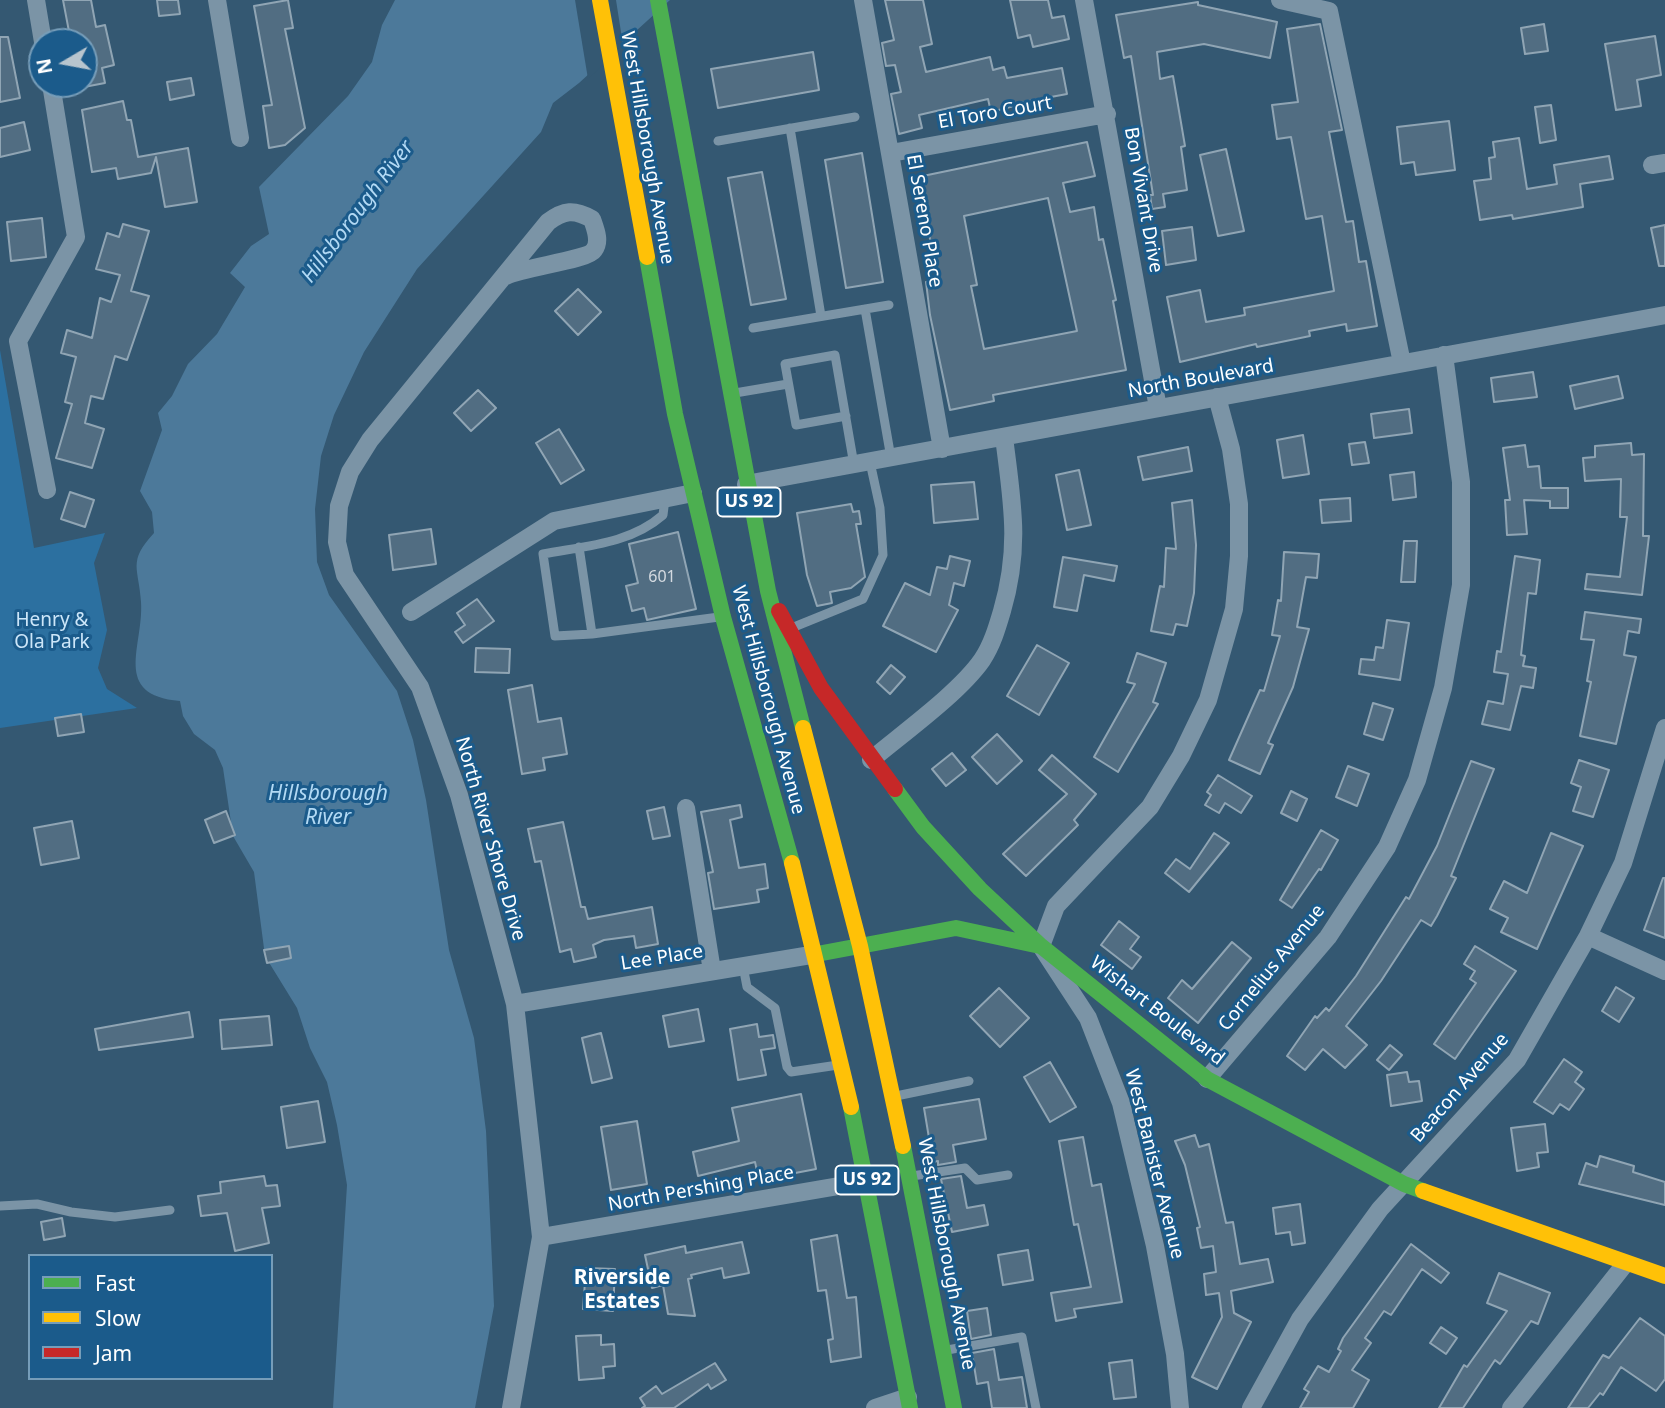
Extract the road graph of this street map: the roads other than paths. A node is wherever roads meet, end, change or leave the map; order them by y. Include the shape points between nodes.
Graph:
1 (36, 0) edge
2 (217, 0) edge
3 (600, 0) edge
4 (658, 0) edge
5 (863, 0) edge
6 (1084, 0) edge
7 (1280, 0) edge
8 (41, 28) edge
9 (53, 98) edge
10 (1107, 114) junction
11 (855, 117) dead end
12 (790, 128) junction
13 (240, 138) dead end
14 (719, 141) dead end
15 (891, 153) junction
16 (506, 276) junction
17 (889, 304) dead end
18 (865, 309) junction
19 (821, 316) junction
20 (1665, 316) edge
21 (753, 328) dead end
22 (1444, 355) junction
23 (1402, 363) junction
24 (788, 384) junction
25 (729, 394) junction
26 (1217, 397) junction
27 (1158, 408) junction
28 (846, 416) junction
29 (1004, 437) junction
30 (943, 449) junction
31 (891, 458) junction
32 (862, 463) junction
33 (746, 484) junction
34 (47, 491) dead end
35 (693, 493) junction
36 (665, 499) junction
37 (579, 547) junction
38 (768, 592) junction
39 (411, 612) dead end
40 (723, 617) junction
41 (789, 629) junction
42 (592, 634) junction
43 (1665, 728) edge
44 (871, 760) junction
45 (686, 808) dead end
46 (1588, 936) junction
47 (860, 946) junction
48 (1041, 946) junction
49 (817, 954) junction
50 (743, 966) junction
51 (712, 971) junction
52 (1665, 971) edge
53 (515, 1004) junction
54 (843, 1065) junction
55 (1207, 1079) junction
56 (969, 1081) dead end
57 (894, 1097) junction
58 (1008, 1175) dead end
59 (911, 1176) junction
60 (868, 1181) junction
61 (1405, 1184) junction
62 (0, 1206) edge
63 (170, 1210) dead end
64 (541, 1237) junction
65 (1625, 1264) junction
66 (1665, 1276) edge
67 (943, 1351) junction
68 (909, 1403) edge
69 (511, 1408) edge
70 (875, 1408) edge
71 (954, 1408) edge
72 (1036, 1408) edge
73 (1180, 1408) edge
74 (1251, 1408) edge
75 (1511, 1408) edge

1 - 8 street
2 - 13 street
3 - 35 main road, West Hillsborough Avenue / US 92
4 - 25 main road, West Hillsborough Avenue / US 92
5 - 15 street, El Sereno Place
6 - 10 street, Bon Vivant Drive
7 - 23 street via 1329,11
9 - 34 street via 76,237 18,341
10 - 15 street, El Toro Court
10 - 27 street, Bon Vivant Drive
11 - 12 lane
12 - 14 lane
12 - 19 lane
15 - 30 street, El Sereno Place
16 - 16 street, North River Shore Drive via 546,262 585,257 598,239 592,219 578,211 561,212
16 - 53 street, North River Shore Drive via 370,440 351,472 340,506 337,542 345,575 420,687 459,795
17 - 18 lane
18 - 19 lane
18 - 31 lane
19 - 21 lane
20 - 22 street, North Boulevard
22 - 23 street, North Boulevard
22 - 55 street, Cornelius Avenue via 1461,482 1461,585 1443,688 1418,780 1387,847 1328,937
23 - 26 street, North Boulevard
24 - 25 lane
24 - 28 lane via 796,425
24 - 28 lane via 785,364 835,355
25 - 33 main road, West Hillsborough Avenue / US 92
26 - 27 street, North Boulevard
26 - 48 street via 1239,504 1239,556 1234,609 1208,700 1150,807 1056,906
27 - 29 street, North Boulevard
28 - 32 lane
29 - 30 street, North Boulevard
29 - 44 street via 1016,528 1012,577 990,646 980,662 928,713
30 - 31 street, North Boulevard
31 - 32 street, North Boulevard
32 - 33 street, North Boulevard
32 - 41 lane via 880,508 883,555 863,599
33 - 38 main road, West Hillsborough Avenue / US 92
35 - 36 street
35 - 40 main road, West Hillsborough Avenue / US 92
36 - 37 lane via 663,515 648,529
36 - 39 street via 554,521
37 - 42 lane
37 - 42 lane via 543,554 555,636
38 - 41 main road, Wishart Boulevard
38 - 47 main road, West Hillsborough Avenue / US 92
40 - 42 lane
40 - 49 main road, West Hillsborough Avenue / US 92
41 - 44 main road, Wishart Boulevard via 821,688
43 - 46 street, Beacon Avenue via 1623,863
44 - 48 main road, Wishart Boulevard via 923,827
45 - 51 street
46 - 52 street
46 - 61 street, Beacon Avenue via 1517,1060
47 - 48 main road via 956,928
47 - 49 main road
47 - 57 main road, West Hillsborough Avenue / US 92
48 - 55 main road, Wishart Boulevard
48 - 73 street, West Banister Avenue via 1088,1018 1121,1103 1155,1246
49 - 50 street, Lee Place
49 - 54 main road, West Hillsborough Avenue / US 92
50 - 51 street, Lee Place
50 - 54 lane via 747,987 775,1008 787,1067 792,1072
51 - 53 street, Lee Place
53 - 64 street, North River Shore Drive
54 - 60 main road, West Hillsborough Avenue / US 92
55 - 61 main road, Wishart Boulevard
56 - 57 lane
57 - 59 main road, West Hillsborough Avenue / US 92
58 - 59 lane via 977,1180 965,1168 948,1168
59 - 67 main road, West Hillsborough Avenue / US 92
60 - 64 street, North Pershing Place
60 - 68 main road, West Hillsborough Avenue / US 92
61 - 65 main road, Wishart Boulevard
61 - 74 street, Beacon Avenue via 1380,1209 1300,1318
62 - 63 lane via 37,1204 115,1217
64 - 69 street, North River Shore Drive
65 - 66 main road, Wishart Boulevard
65 - 75 street
67 - 71 main road, West Hillsborough Avenue / US 92
67 - 72 lane via 1023,1337
68 - 70 street

